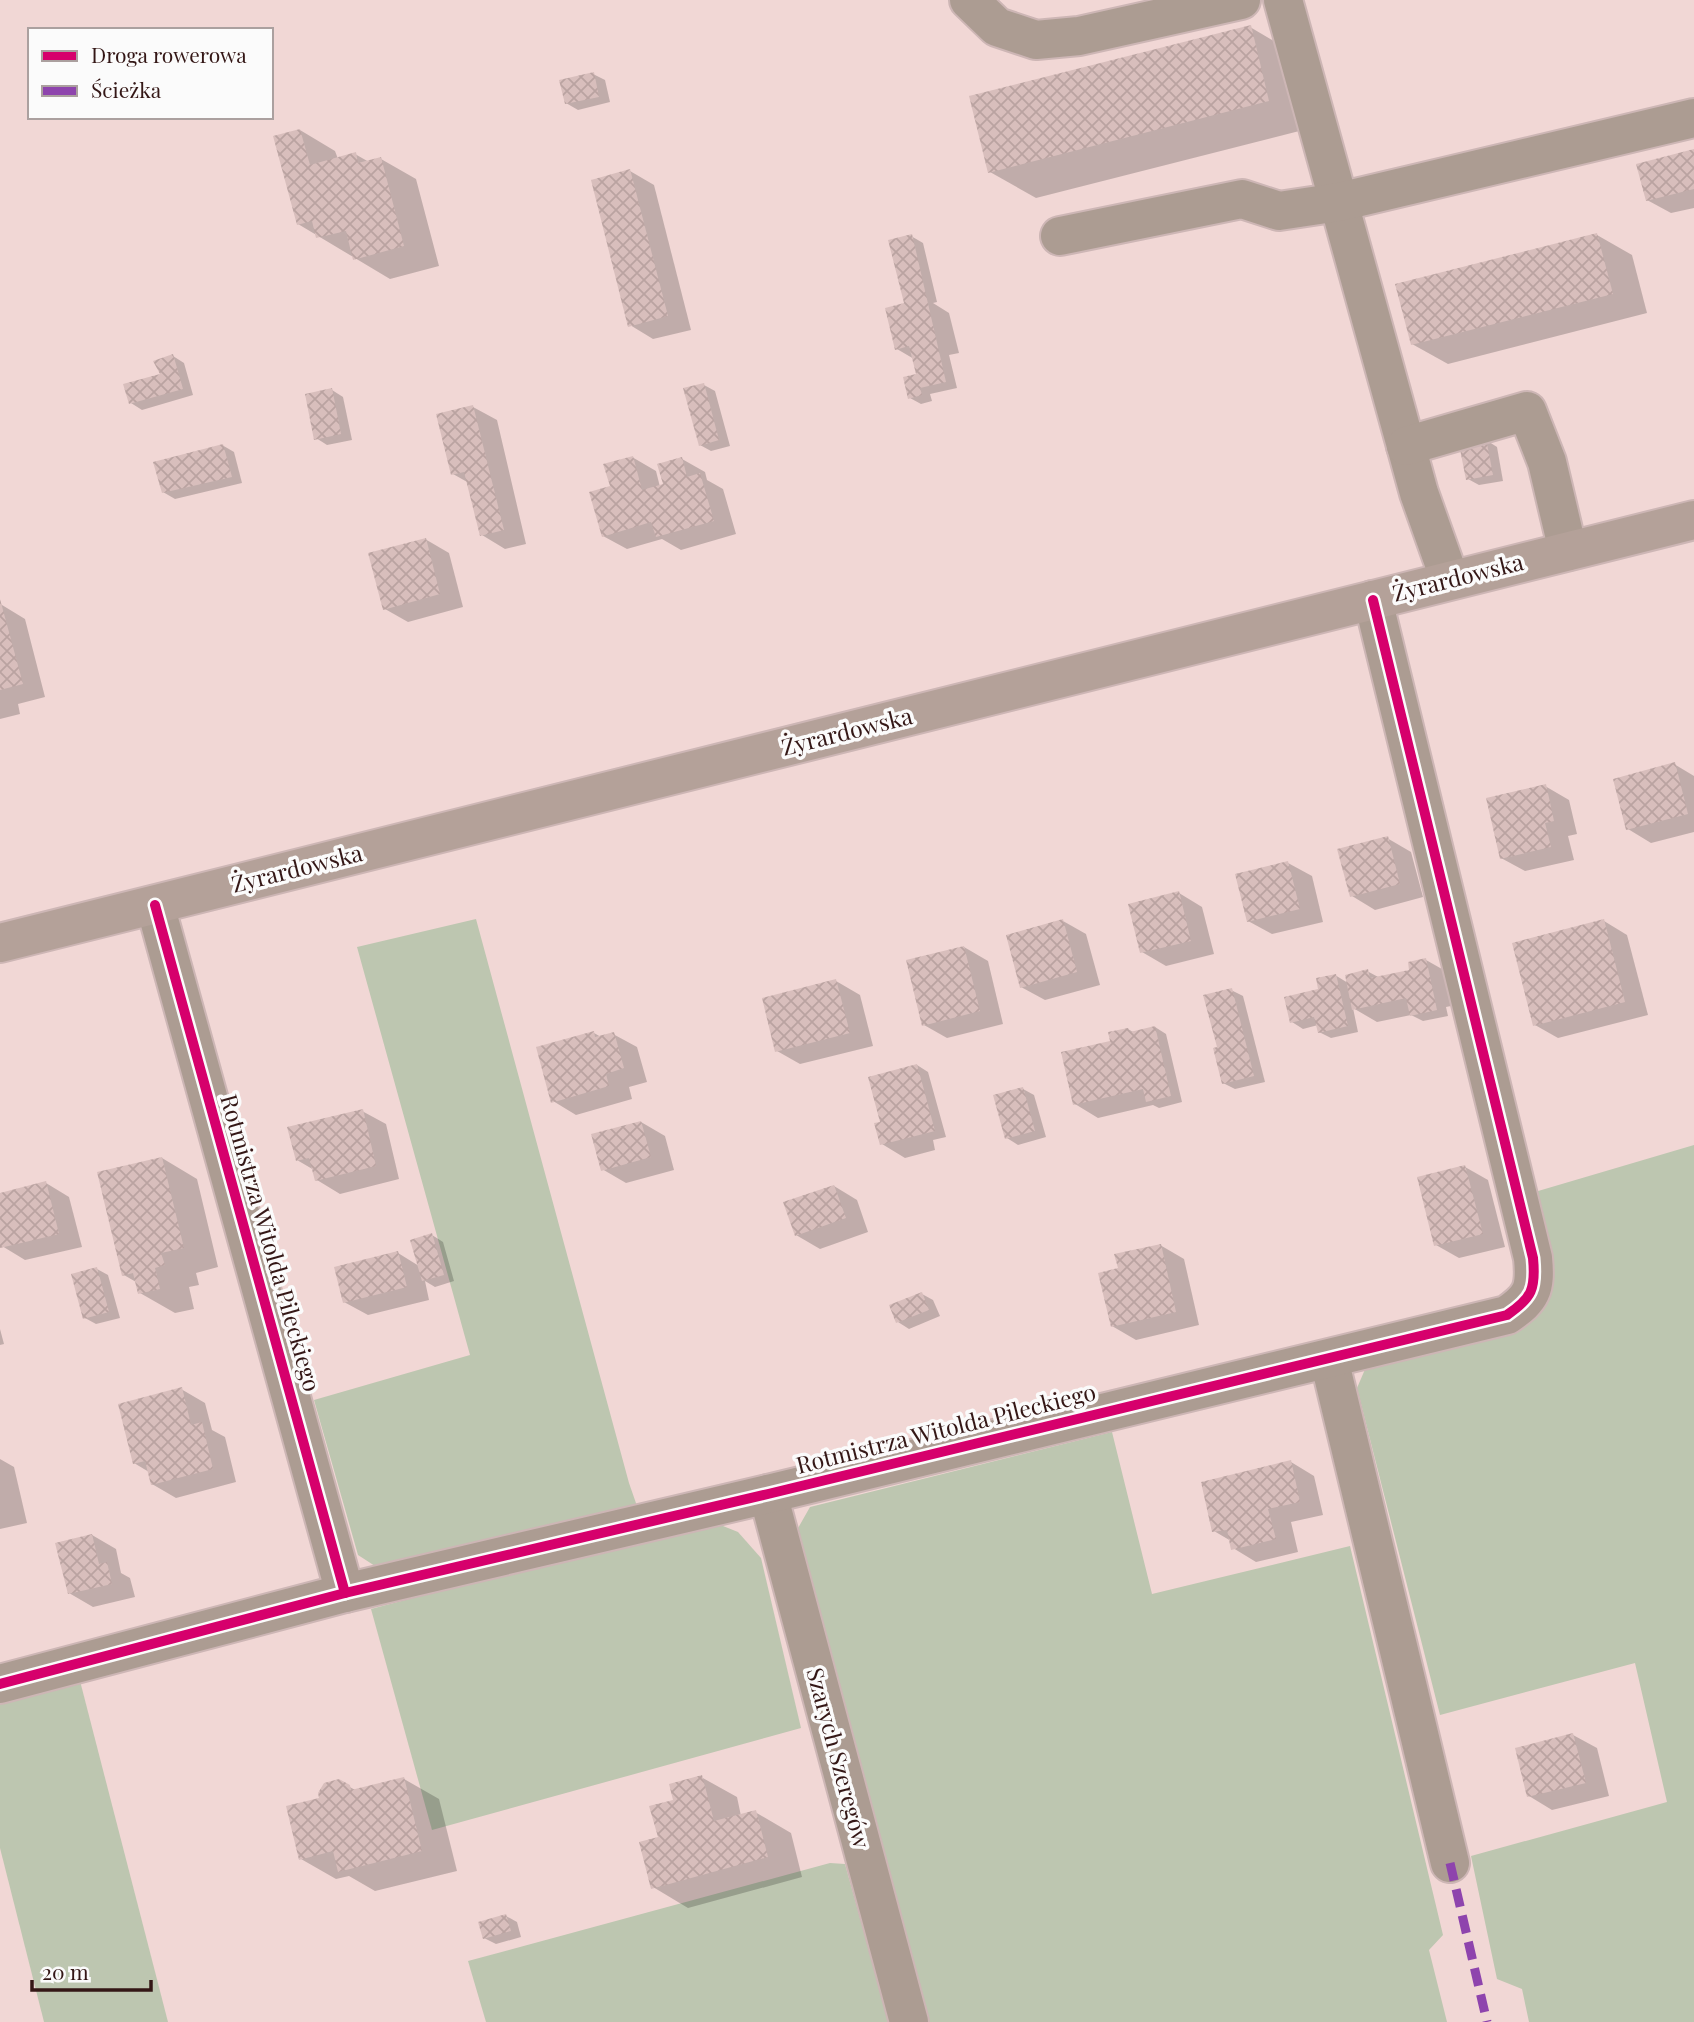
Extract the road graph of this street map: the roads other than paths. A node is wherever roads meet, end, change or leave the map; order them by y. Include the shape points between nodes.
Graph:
1 (969, 0) edge
2 (1241, 0) edge
3 (1283, 0) edge
4 (1694, 118) edge
5 (1339, 202) junction
6 (1060, 236) dead end
7 (1406, 446) junction
8 (1694, 520) edge
9 (1569, 551) junction
10 (1450, 580) junction
11 (1373, 600) junction
12 (155, 905) junction
13 (0, 943) edge
14 (1329, 1359) junction
15 (768, 1494) junction
16 (345, 1593) junction
17 (0, 1684) edge
18 (1450, 1863) dead end
19 (909, 2022) edge

1 - 2 street via 997,27 1036,40 1079,36
3 - 5 street
4 - 5 street
5 - 6 street via 1279,211 1242,200
5 - 7 street
7 - 9 street via 1527,411 1547,461
7 - 10 street
8 - 9 main road, Żyrardowska
9 - 10 main road, Żyrardowska
10 - 11 main road, Żyrardowska
11 - 12 main road, Żyrardowska
11 - 14 street, Rotmistrza Witolda Pileckiego via 1535,1276 1524,1303 1507,1315
12 - 13 main road, Żyrardowska
12 - 16 street, Rotmistrza Witolda Pileckiego
14 - 15 street, Rotmistrza Witolda Pileckiego
14 - 18 street
15 - 16 street, Rotmistrza Witolda Pileckiego
15 - 19 street, Szarych Szeregów
16 - 17 street, Rotmistrza Witolda Pileckiego

